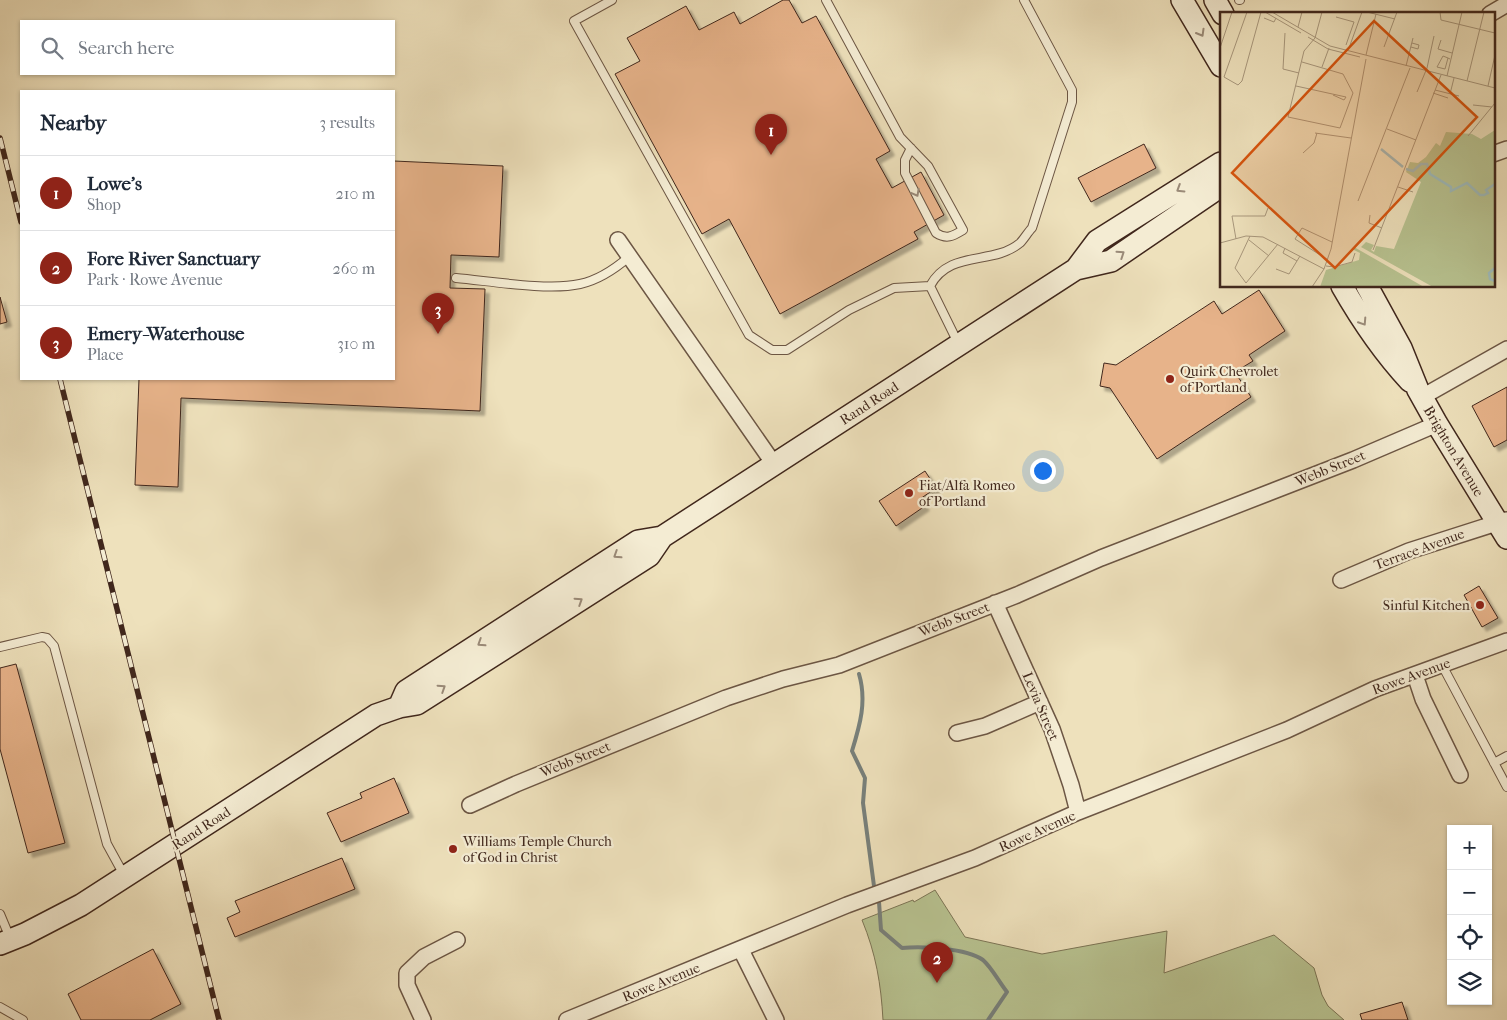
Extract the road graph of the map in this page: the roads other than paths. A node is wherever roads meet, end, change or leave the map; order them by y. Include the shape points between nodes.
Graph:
1 (612, 0) edge
2 (826, 0) edge
3 (1024, 0) edge
4 (1182, 0) edge
5 (1215, 0) edge
6 (1507, 4) edge
7 (1222, 12) edge
8 (1493, 12) edge
9 (1220, 64) edge
10 (911, 148) junction
11 (1507, 149) edge
12 (1494, 154) edge
13 (1220, 163) edge
14 (1218, 190) edge
15 (618, 240) dead end
16 (630, 256) junction
17 (1076, 269) junction
18 (456, 278) dead end
19 (930, 286) junction
20 (1343, 288) edge
21 (1368, 288) edge
22 (959, 345) junction
23 (1507, 350) edge
24 (1420, 393) junction
25 (1436, 424) junction
26 (774, 464) junction
27 (1504, 526) edge
28 (1341, 580) dead end
29 (995, 603) junction
30 (1507, 641) edge
31 (0, 646) edge
32 (1442, 665) junction
33 (1416, 675) junction
34 (1040, 702) junction
35 (957, 733) dead end
36 (1507, 756) edge
37 (1494, 763) junction
38 (1460, 775) dead end
39 (1507, 787) edge
40 (470, 805) dead end
41 (1078, 812) junction
42 (126, 877) junction
43 (0, 914) edge
44 (457, 940) dead end
45 (5, 942) edge
46 (741, 950) junction
47 (0, 1007) edge
48 (23, 1020) edge
49 (423, 1020) edge
50 (566, 1020) edge
51 (776, 1020) edge

1 - 19 lane via 574,21 749,335 772,350 787,350 849,310 894,288
2 - 10 lane via 900,137
3 - 19 lane via 1072,90 1072,102 1032,228 1020,243 1000,253 943,268
4 -> 9 main road
5 - 7 main road
6 - 8 street
10 -> 10 lane via 905,160 905,173 936,233 952,237 963,230 928,166
11 - 12 street
13 -> 17 main road, Rand Road via 1097,241
17 -> 14 main road, Rand Road via 1111,262
15 - 16 street
16 - 18 lane via 597,279 563,287
16 - 26 street
17 - 22 main road, Rand Road
19 - 22 lane
20 -> 24 main road, Brighton Avenue via 1386,356
21 - 24 main road, Brighton Avenue via 1401,348
22 - 26 main road, Rand Road
23 - 24 street
24 - 25 main road, Brighton Avenue
25 - 27 main road, Brighton Avenue
25 - 29 street, Webb Street
26 - 42 main road, Rand Road via 662,537 638,541 406,691 398,707 376,715
27 - 28 street, Terrace Avenue via 1409,551
29 - 34 street, Levia Street
29 - 40 street, Webb Street via 839,665 782,679 726,698
30 - 32 street, Rowe Avenue
31 - 42 lane via 42,637 54,646 107,844
32 - 33 street, Rowe Avenue
32 - 37 lane
33 - 38 street via 1423,699
33 - 41 street, Rowe Avenue via 1347,701 1287,730 1181,773
34 - 35 street via 985,726
34 - 41 street, Levia Street
36 - 37 lane
37 - 39 lane
41 - 46 street, Rowe Avenue via 975,858 847,905
42 - 45 main road, Rand Road
43 - 45 lane
44 - 49 street via 424,957 407,973 407,985
46 - 50 street, Rowe Avenue
46 - 51 street
47 - 48 lane

